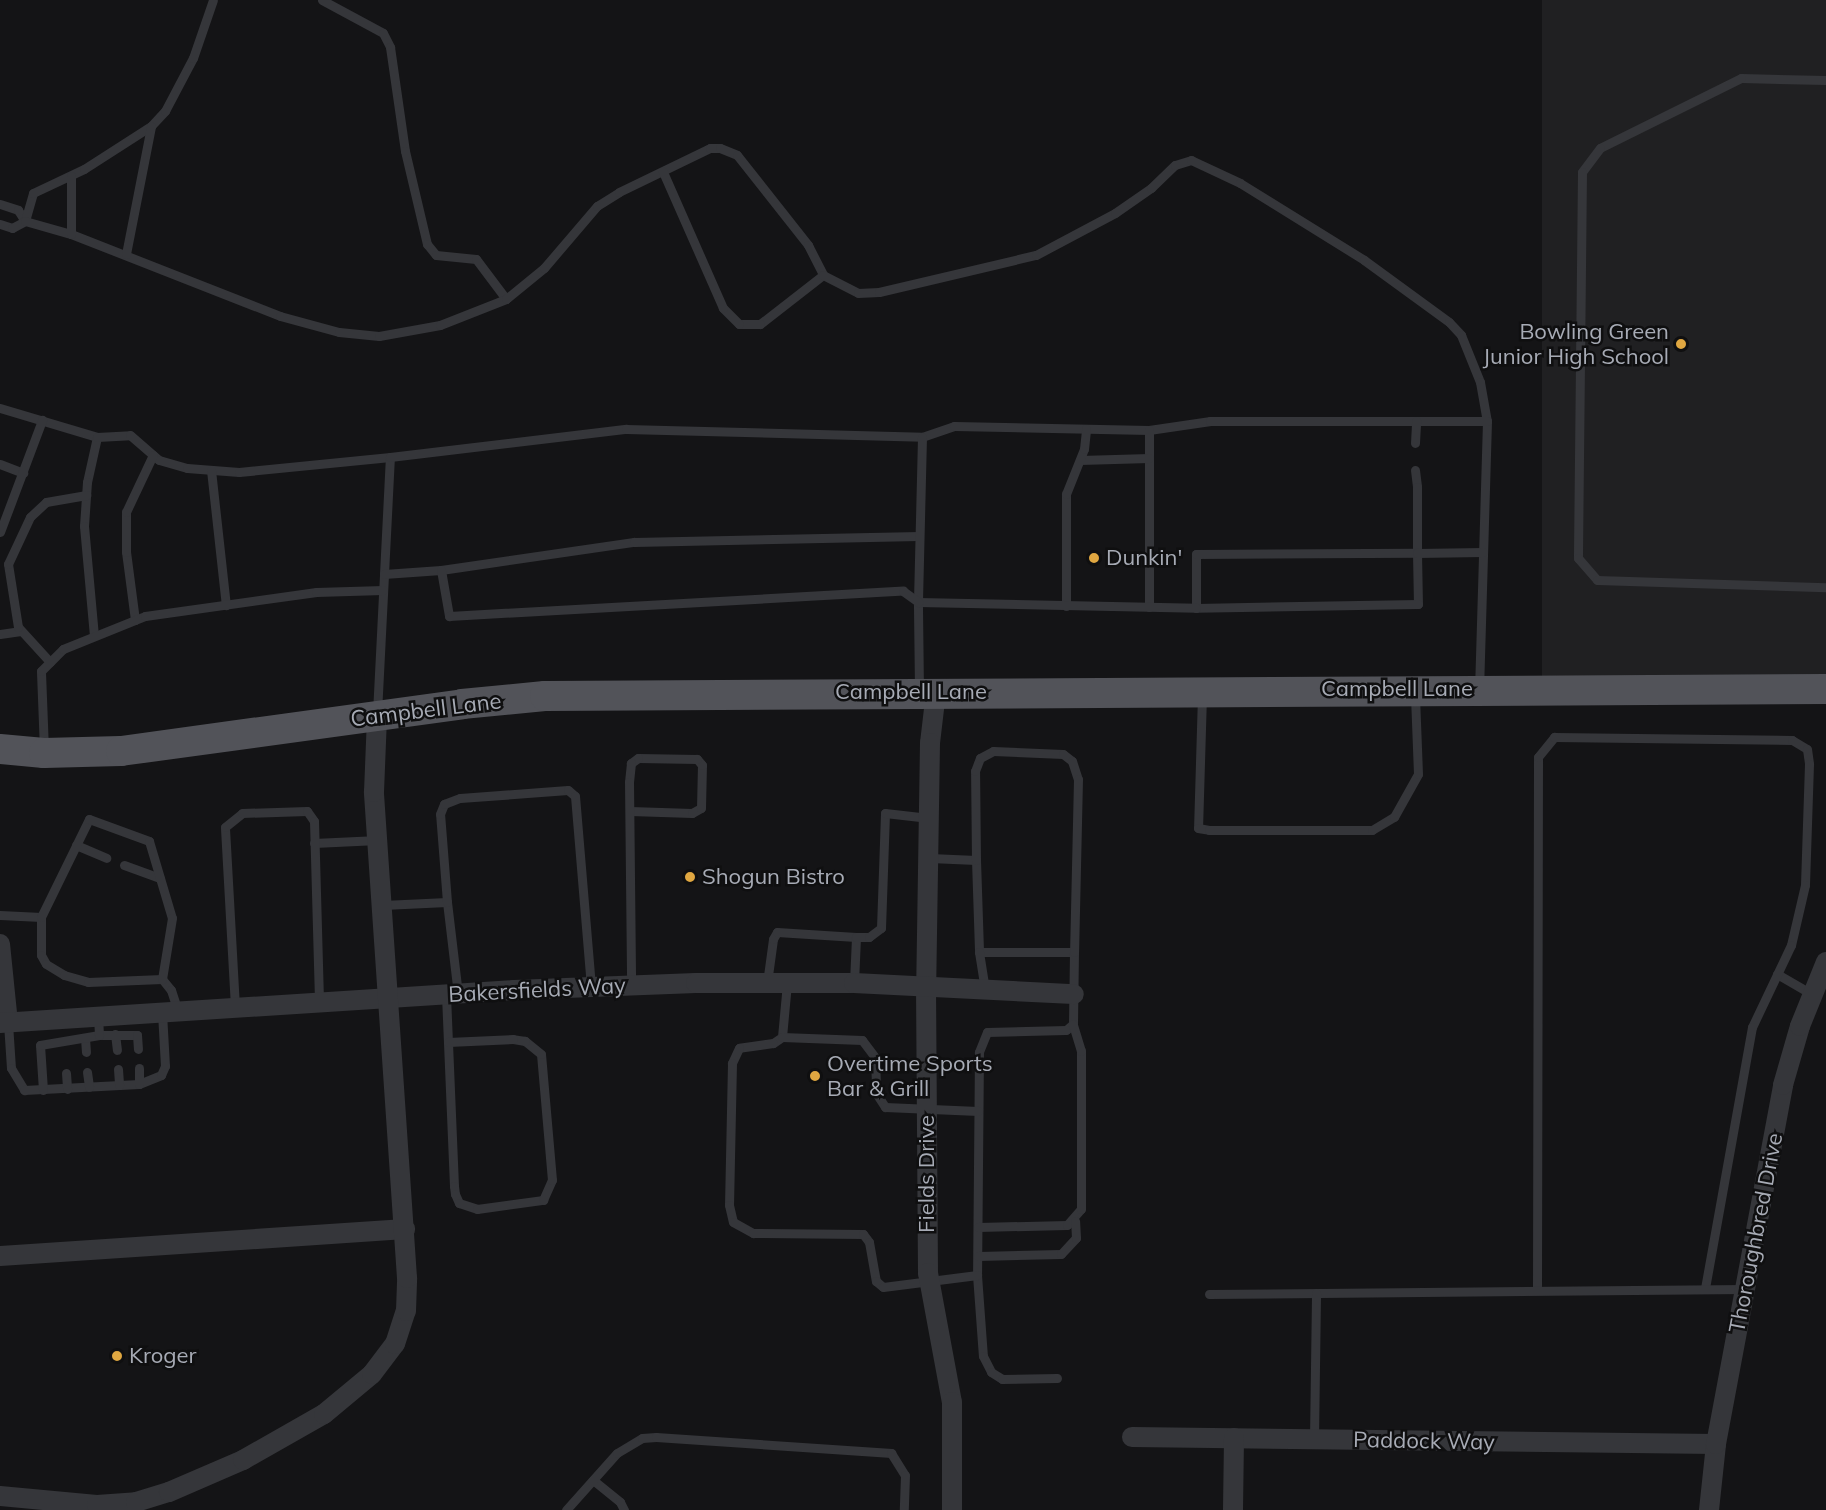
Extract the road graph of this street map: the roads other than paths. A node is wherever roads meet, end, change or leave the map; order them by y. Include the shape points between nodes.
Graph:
1 (213, 0) edge
2 (322, 0) edge
3 (1826, 80) edge
4 (151, 126) junction
5 (663, 172) junction
6 (71, 176) junction
7 (0, 204) edge
8 (25, 221) junction
9 (0, 224) edge
10 (71, 234) junction
11 (126, 254) junction
12 (823, 275) junction
13 (506, 299) junction
14 (0, 408) edge
15 (42, 420) junction
16 (1416, 421) junction
17 (1486, 421) junction
18 (1086, 429) junction
19 (1149, 430) junction
20 (97, 437) junction
21 (922, 437) junction
22 (1415, 443) dead end
23 (153, 455) junction
24 (390, 457) junction
25 (1149, 458) junction
26 (1080, 460) junction
27 (0, 464) edge
28 (211, 470) junction
29 (1415, 470) dead end
30 (23, 473) junction
31 (86, 495) junction
32 (0, 532) edge
33 (919, 536) junction
34 (1483, 552) junction
35 (1417, 553) junction
36 (441, 570) junction
37 (384, 574) junction
38 (1826, 587) edge
39 (383, 590) junction
40 (918, 602) junction
41 (226, 605) junction
42 (1066, 606) junction
43 (1149, 607) junction
44 (1196, 608) junction
45 (135, 620) junction
46 (21, 631) junction
47 (0, 634) edge
48 (94, 636) junction
49 (50, 662) junction
50 (1414, 689) junction
51 (1479, 689) junction
52 (1826, 689) edge
53 (1202, 690) junction
54 (927, 692) junction
55 (377, 716) junction
56 (0, 749) edge
57 (45, 753) junction
58 (630, 811) junction
59 (929, 818) junction
60 (378, 840) junction
61 (314, 843) junction
62 (76, 845) junction
63 (106, 858) dead end
64 (930, 858) junction
65 (976, 860) junction
66 (124, 865) dead end
67 (160, 878) junction
68 (447, 902) junction
69 (383, 905) junction
70 (0, 915) edge
71 (41, 917) junction
72 (856, 937) junction
73 (0, 944) edge
74 (979, 952) junction
75 (1074, 952) junction
76 (1826, 963) edge
77 (1777, 974) junction
78 (162, 978) junction
79 (777, 983) junction
80 (854, 983) junction
81 (631, 985) junction
82 (591, 986) junction
83 (926, 986) junction
84 (985, 987) junction
85 (452, 994) junction
86 (1074, 994) junction
87 (1811, 994) junction
88 (388, 999) junction
89 (319, 1002) junction
90 (235, 1007) junction
91 (170, 1012) junction
92 (4, 1023) edge
93 (1073, 1024) junction
94 (99, 1026) junction
95 (116, 1034) junction
96 (782, 1037) junction
97 (85, 1038) junction
98 (64, 1042) junction
99 (448, 1042) junction
100 (138, 1049) dead end
101 (117, 1050) dead end
102 (86, 1052) dead end
103 (65, 1053) dead end
104 (139, 1068) dead end
105 (118, 1070) dead end
106 (87, 1072) dead end
107 (66, 1073) dead end
108 (140, 1084) junction
109 (119, 1085) junction
110 (88, 1087) junction
111 (67, 1089) junction
112 (43, 1090) junction
113 (927, 1111) junction
114 (978, 1111) junction
115 (1075, 1221) junction
116 (978, 1227) junction
117 (405, 1229) junction
118 (978, 1256) junction
119 (0, 1257) edge
120 (977, 1275) junction
121 (930, 1282) junction
122 (1537, 1288) junction
123 (1706, 1289) junction
124 (1745, 1289) junction
125 (1316, 1293) junction
126 (1209, 1294) dead end
127 (1057, 1378) dead end
128 (1132, 1437) dead end
129 (1234, 1438) junction
130 (1314, 1439) junction
131 (1716, 1444) junction
132 (593, 1480) junction
133 (0, 1497) edge
134 (566, 1510) edge
135 (624, 1510) edge
136 (904, 1510) edge
137 (952, 1510) edge
138 (1233, 1510) edge
139 (1709, 1510) edge

1 - 4 lane via 193,58 165,111
2 - 13 lane via 383,33 390,47 405,150 427,244 436,255 476,259
3 - 38 lane via 1741,78 1600,148 1582,172 1578,531 1578,558 1597,580
4 - 6 lane
4 - 11 lane
5 - 12 lane via 710,148 737,155 808,246
5 - 12 lane via 723,308 739,324 760,324
5 - 13 lane via 597,206 544,268
6 - 8 lane via 33,193
6 - 10 lane
7 - 8 lane via 18,210
8 - 9 lane via 12,228
8 - 10 lane
10 - 11 lane
11 - 13 lane via 280,316 339,332 379,336 409,333
12 - 17 lane via 858,293 879,292 1036,255 1116,213 1175,165 1191,160 1240,183 1364,260 1449,322 1473,357
14 - 15 lane
15 - 20 lane
15 - 30 lane
16 - 17 lane
16 - 19 lane via 1210,422
16 - 22 lane
17 - 34 lane
18 - 19 lane
18 - 21 lane via 954,426
18 - 26 lane
19 - 25 lane
20 - 23 lane via 130,435
20 - 31 lane
21 - 24 lane via 626,429
21 - 33 lane
23 - 28 lane via 187,468
23 - 45 lane via 126,512 126,552
24 - 28 lane via 238,472
24 - 37 lane
25 - 26 lane
25 - 43 lane
26 - 42 lane via 1065,494
27 - 30 lane
28 - 41 lane
29 - 35 lane
30 - 32 lane
31 - 46 lane via 46,502 30,517 8,564 10,596
31 - 48 lane via 84,526
33 - 36 lane via 634,542
33 - 40 lane
34 - 35 lane
34 - 51 lane
35 - 44 lane via 1418,604
35 - 44 lane via 1196,554
36 - 37 lane
36 - 40 lane via 449,616 903,591
37 - 39 lane
39 - 41 lane via 316,592
39 - 55 lane
40 - 42 lane
40 - 54 lane
41 - 45 lane
42 - 43 lane
43 - 44 lane
45 - 48 lane
46 - 47 lane
46 - 49 lane
48 - 49 lane via 63,649
49 - 57 lane via 41,671
50 - 51 main road, Campbell Lane
50 - 53 main road, Campbell Lane
50 - 53 lane via 1418,774 1394,817 1372,830 1198,828
51 - 52 main road, Campbell Lane
53 - 54 main road, Campbell Lane
54 - 55 main road, Campbell Lane via 545,696
54 - 59 street, Fields Drive
55 - 57 main road, Campbell Lane via 121,751
55 - 60 street via 373,753
56 - 57 main road, Campbell Lane
58 - 58 lane via 631,763 638,758 697,759 702,765 701,808 692,813
58 - 81 lane
59 - 64 street, Fields Drive
59 - 72 lane via 885,813 881,928 869,937
60 - 61 lane
60 - 69 street
61 - 89 lane
61 - 90 lane via 314,820 307,811 242,813 225,827
62 - 63 lane
62 - 67 lane via 89,819 149,841
62 - 71 lane
64 - 65 lane
64 - 83 street, Fields Drive
65 - 74 lane
65 - 75 lane via 975,771 980,758 993,752 1063,754 1072,761 1078,779
66 - 67 lane
67 - 78 lane via 172,918
68 - 69 lane
68 - 82 lane via 440,814 444,804 460,798 568,790 575,796
68 - 85 lane
69 - 88 street
70 - 71 lane
71 - 78 lane via 41,955 46,964 64,975 88,982
72 - 79 lane via 777,932 772,939
72 - 80 lane
73 - 92 street
74 - 75 lane
74 - 84 lane
75 - 86 lane
76 - 87 street, Thoroughbred Drive
77 - 87 lane
77 - 122 lane via 1791,945 1805,885 1807,749 1792,740 1554,737 1539,757
77 - 123 lane via 1752,1027
78 - 91 lane via 171,990
79 - 80 street, Bakersfields Way
79 - 81 street, Bakersfields Way
79 - 96 lane
80 - 83 street, Bakersfields Way
81 - 82 street, Bakersfields Way
82 - 85 street, Bakersfields Way
83 - 84 street, Bakersfields Way
83 - 113 street, Fields Drive
84 - 86 street, Bakersfields Way
85 - 88 street, Bakersfields Way
85 - 99 lane
86 - 93 lane
87 - 124 street, Thoroughbred Drive via 1784,1085
88 - 89 street, Bakersfields Way
88 - 117 street
89 - 90 street, Bakersfields Way
90 - 91 street, Bakersfields Way
91 - 94 street, Bakersfields Way
91 - 108 lane via 165,1066 161,1075
92 - 94 street, Bakersfields Way
92 - 112 lane via 17,1083 24,1090
93 - 114 lane via 1066,1030 987,1032 979,1052
93 - 115 lane via 1081,1051 1083,1194
94 - 95 lane
94 - 97 lane
95 - 100 lane via 136,1035
95 - 101 lane
96 - 113 lane via 862,1040 875,1057 880,1103 893,1110
96 - 121 lane via 773,1043 748,1044 734,1054 729,1205 734,1222 753,1233 863,1234 869,1242 876,1281 883,1287
97 - 98 lane
97 - 102 lane
98 - 103 lane
98 - 112 lane via 40,1045
99 - 99 lane via 454,1186 459,1203 477,1209 543,1200 552,1180 541,1054 525,1041
104 - 108 lane
105 - 109 lane
106 - 110 lane
107 - 111 lane
108 - 109 lane
109 - 110 lane
110 - 111 lane
111 - 112 lane
113 - 114 lane
113 - 121 street, Fields Drive
114 - 116 lane
115 - 116 lane via 1067,1226
115 - 118 lane via 1076,1238 1060,1254
116 - 118 lane
117 - 119 street
117 - 133 street via 406,1311 395,1344 372,1374 324,1414 222,1470 136,1502 75,1505
118 - 120 lane
120 - 121 lane
120 - 127 lane via 979,1333 991,1372 1002,1379
121 - 137 street, Fields Drive via 952,1402
122 - 123 lane
122 - 125 lane
123 - 124 lane
124 - 131 street, Thoroughbred Drive
125 - 126 lane
125 - 130 lane
128 - 129 street, Paddock Way
129 - 130 street, Paddock Way
129 - 138 street
130 - 131 street, Paddock Way
131 - 139 street, Thoroughbred Drive
132 - 134 lane
132 - 135 lane
132 - 136 lane via 617,1453 642,1438 873,1449 891,1453 903,1466

